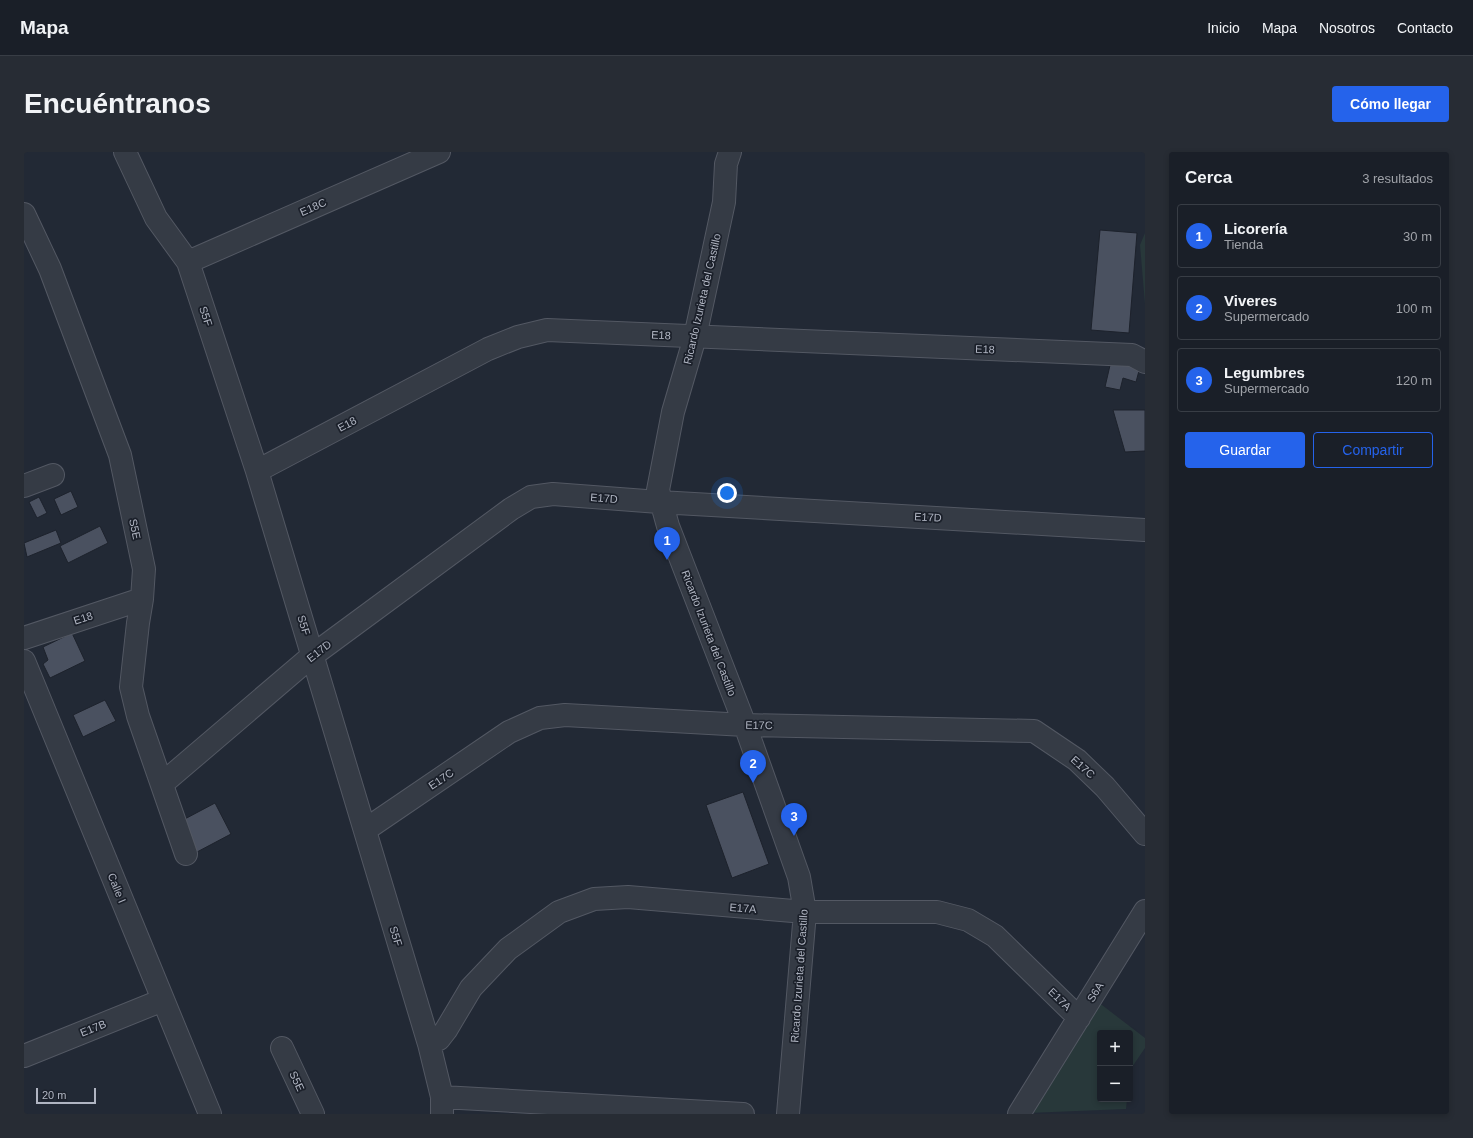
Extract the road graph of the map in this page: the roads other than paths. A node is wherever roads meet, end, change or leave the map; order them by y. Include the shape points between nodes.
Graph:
1 (125, 152) edge
2 (439, 152) edge
3 (729, 155) edge
4 (24, 214) edge
5 (188, 262) junction
6 (695, 337) junction
7 (1145, 362) edge
8 (257, 471) junction
9 (53, 475) dead end
10 (24, 486) edge
11 (660, 502) junction
12 (1145, 530) edge
13 (142, 599) junction
14 (24, 638) edge
15 (313, 655) junction
16 (24, 661) edge
17 (745, 725) junction
18 (162, 784) junction
19 (365, 830) junction
20 (1145, 834) edge
21 (186, 854) dead end
22 (1145, 911) edge
23 (805, 912) junction
24 (163, 1000) junction
25 (1079, 1018) junction
26 (429, 1044) junction
27 (282, 1048) dead end
28 (24, 1056) edge
29 (442, 1105) edge
30 (210, 1114) edge
31 (313, 1114) edge
32 (743, 1114) edge
33 (788, 1114) edge
34 (1019, 1114) edge

1 - 5 street, S5F via 156,218
2 - 5 street, E18C
3 - 6 street, Ricardo Izurieta del Castillo via 724,202
4 - 13 street, S5E via 50,269 120,455 144,569
5 - 8 street, S5F
6 - 7 street, E18 via 1132,355
6 - 8 street, E18 via 547,330 518,337 488,349
6 - 11 street, Ricardo Izurieta del Castillo via 673,412 659,478
8 - 15 street, S5F
9 - 10 street
11 - 12 street, E17D
11 - 15 street, E17D via 552,494 531,497 511,509
11 - 17 street, Ricardo Izurieta del Castillo
13 - 14 street, E18
13 - 18 street, S5E via 131,687 138,716
15 - 18 street, E17D
15 - 19 street, S5F
16 - 24 street, Calle I
17 - 19 street, E17C via 565,715 540,718 509,732
17 - 20 street, E17C via 1034,731 1077,760
17 - 23 street, Ricardo Izurieta del Castillo via 799,877
18 - 21 street, S5E
19 - 26 street, S5F
22 - 25 street, S6A
23 - 25 street, E17A via 937,912 968,920 995,936
23 - 26 street, E17A via 628,897 594,899 559,912 508,948 471,988 446,1030
23 - 33 street, Ricardo Izurieta del Castillo
24 - 28 street, E17B
24 - 30 street, Calle I
25 - 34 street, S6A
26 - 29 street, S5F
27 - 31 street, S5E
29 - 32 street

